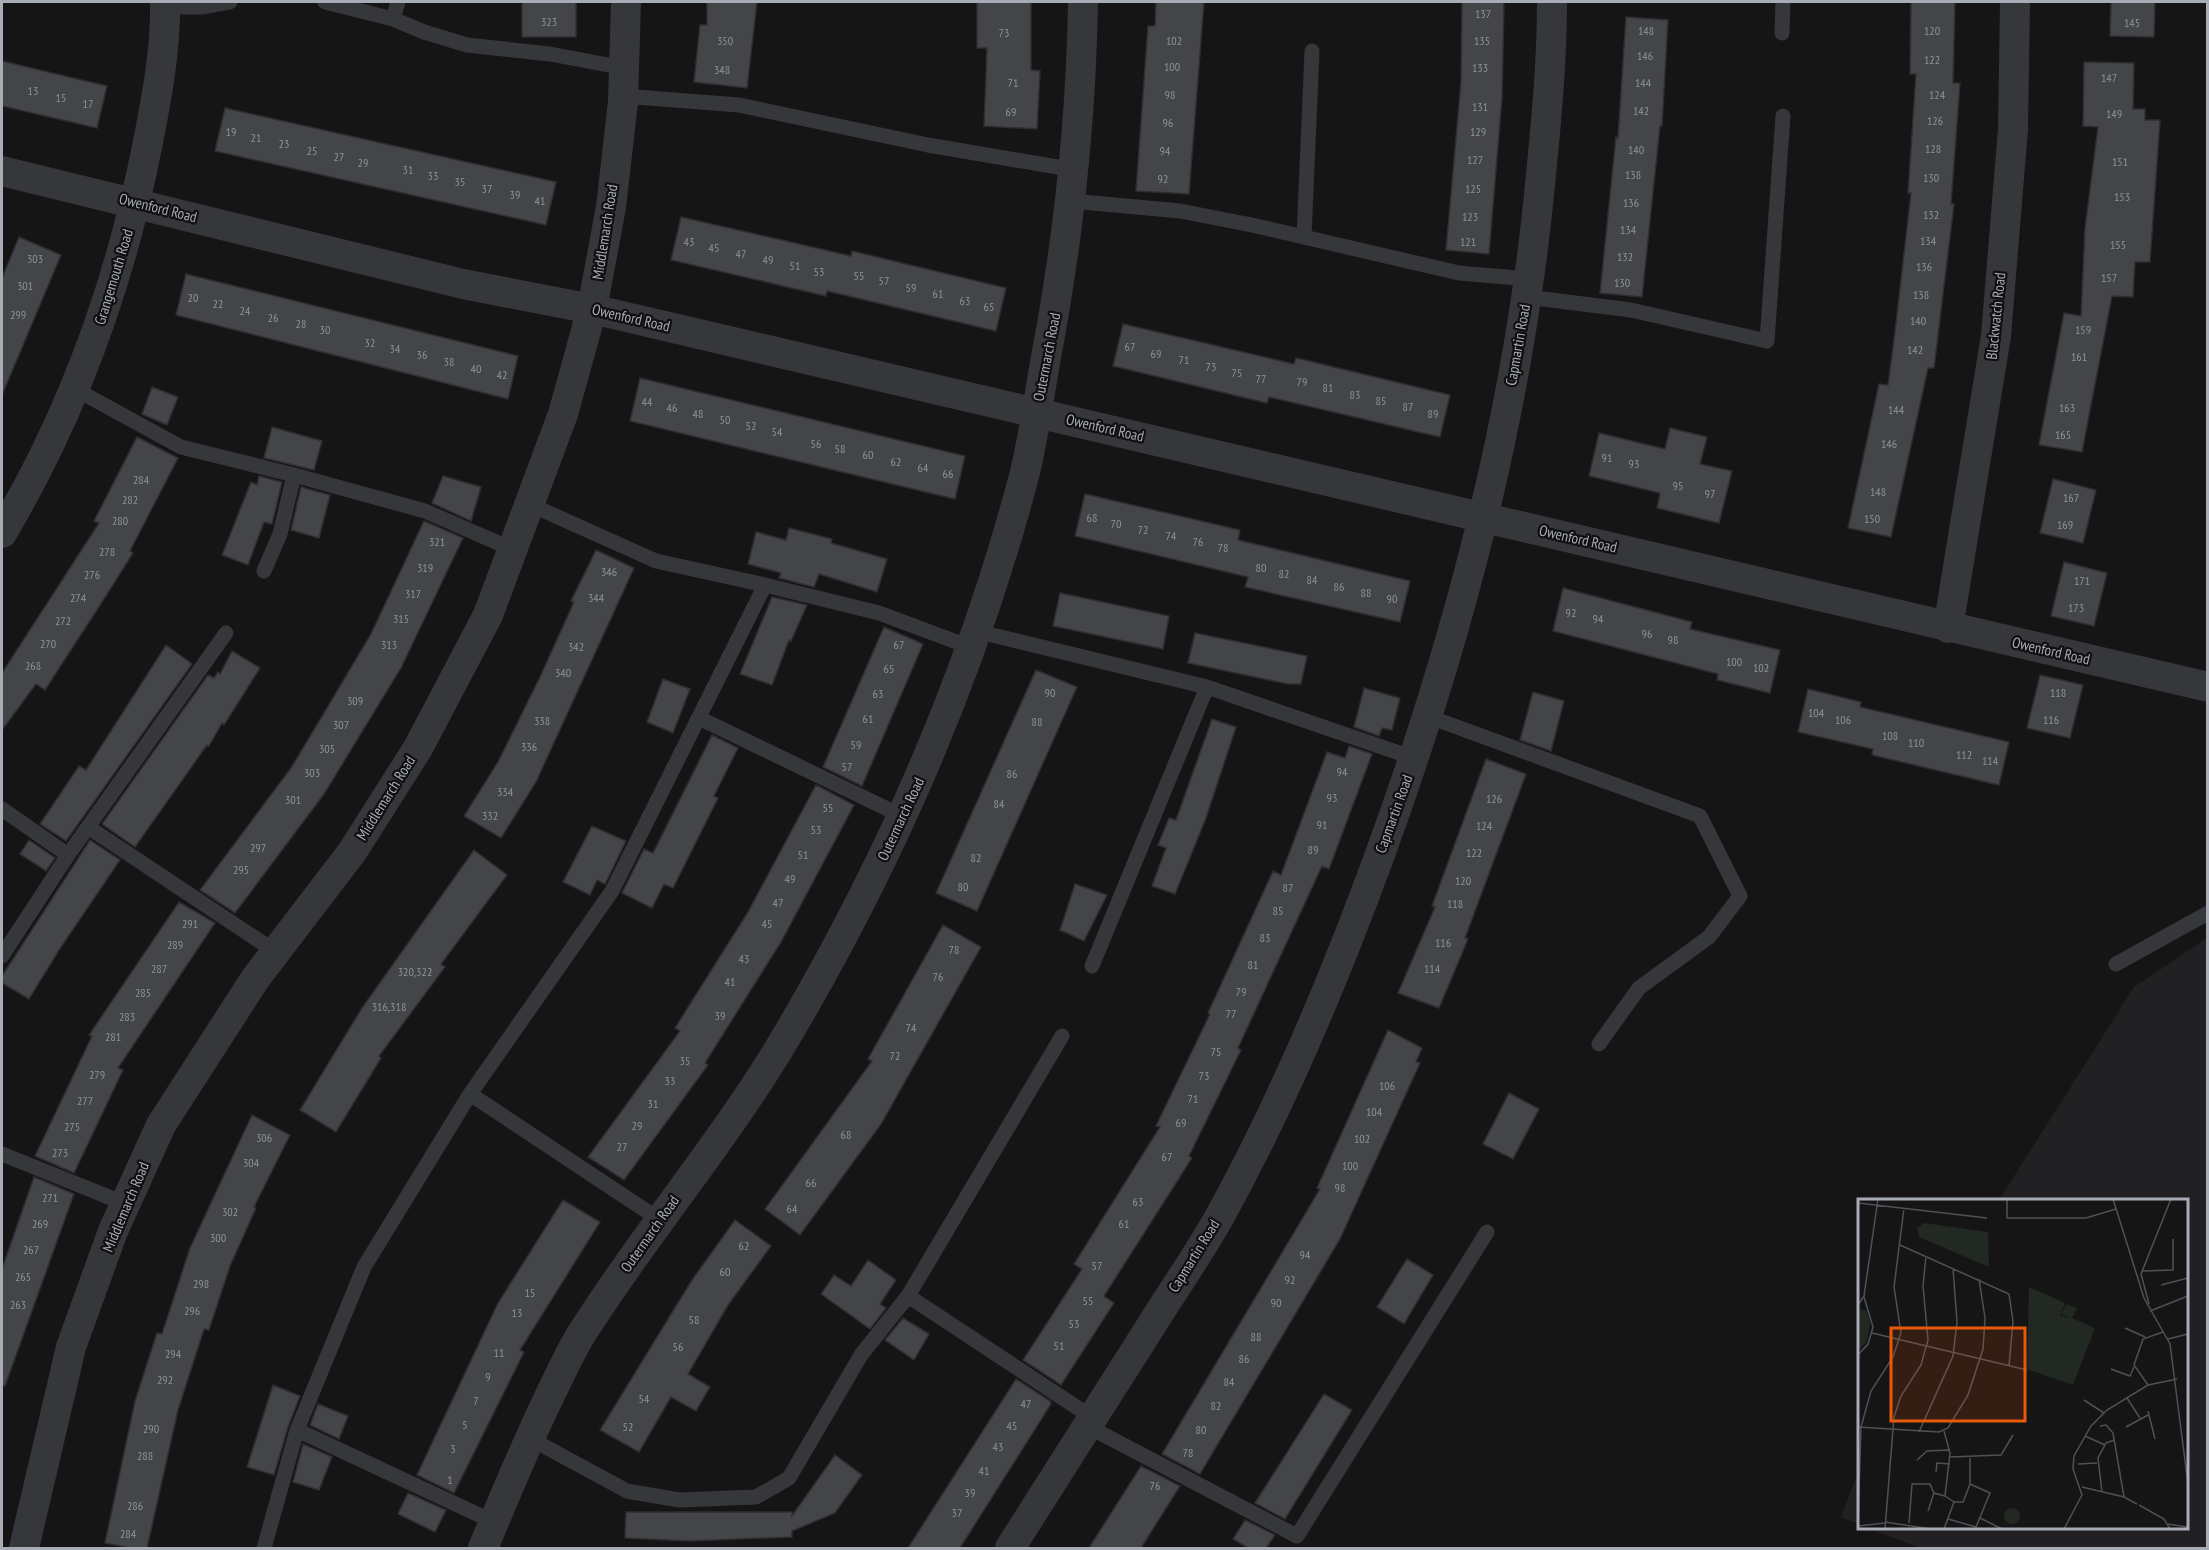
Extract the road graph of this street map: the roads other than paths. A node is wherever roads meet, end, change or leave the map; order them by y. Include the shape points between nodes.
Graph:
1 (230, 2) edge
2 (325, 2) edge
3 (398, 2) edge
4 (626, 2) edge
5 (1083, 2) edge
6 (1552, 2) edge
7 (1784, 2) edge
8 (2015, 2) edge
9 (165, 4) edge
10 (393, 19) junction
11 (1782, 33) dead end
12 (1312, 51) dead end
13 (623, 82) junction
14 (1783, 116) dead end
15 (1076, 170) junction
16 (2, 171) edge
17 (1071, 201) junction
18 (136, 203) junction
19 (1304, 237) junction
20 (1528, 288) junction
21 (592, 309) junction
22 (75, 389) junction
23 (1036, 412) junction
24 (294, 475) junction
25 (531, 505) junction
26 (1483, 517) junction
27 (2, 533) edge
28 (514, 550) junction
29 (264, 571) dead end
30 (765, 585) junction
31 (1948, 628) junction
32 (226, 633) dead end
33 (973, 639) junction
34 (1207, 687) junction
35 (2208, 687) edge
36 (1427, 716) junction
37 (699, 718) junction
38 (1414, 758) junction
39 (2, 809) edge
40 (902, 816) junction
41 (88, 827) junction
42 (68, 855) junction
43 (2208, 913) edge
44 (276, 952) junction
45 (2, 956) edge
46 (2116, 964) dead end
47 (1092, 966) dead end
48 (1062, 1036) dead end
49 (1599, 1044) dead end
50 (470, 1094) junction
51 (2, 1154) edge
52 (126, 1204) junction
53 (660, 1220) junction
54 (1487, 1232) dead end
55 (908, 1296) junction
56 (1090, 1422) junction
57 (297, 1430) junction
58 (529, 1438) junction
59 (489, 1535) edge
60 (1293, 1542) edge
61 (24, 1548) edge
62 (264, 1548) edge
63 (1010, 1548) edge

1 - 9 lane via 203,7
2 - 10 lane
3 - 10 lane
4 - 13 street, Middlemarch Road
5 - 15 street, Outermarch Road
6 - 20 street, Capmartin Road via 1545,139
7 - 11 lane
8 - 31 street, Blackwatch Road via 2013,129 1996,336
9 - 18 street, Grangemouth Road via 158,88
10 - 13 lane via 467,45 550,54
12 - 19 lane
13 - 15 lane via 928,145
13 - 21 street, Middlemarch Road via 611,207
14 - 20 lane via 1767,341
15 - 17 street, Outermarch Road
16 - 18 street, Owenford Road
17 - 19 lane via 1180,211
17 - 23 street, Outermarch Road via 1064,264
18 - 21 street, Owenford Road via 463,284
18 - 22 street, Grangemouth Road via 90,354
19 - 20 lane
20 - 26 street, Capmartin Road via 1519,350
21 - 23 street, Owenford Road
21 - 25 street, Middlemarch Road via 563,414
22 - 24 lane via 180,447
22 - 27 street, Grangemouth Road via 33,481
23 - 26 street, Owenford Road
23 - 33 street, Outermarch Road via 1024,476
24 - 28 lane via 425,512
24 - 29 lane via 280,534
25 - 28 street, Middlemarch Road
25 - 30 lane via 656,561
26 - 31 street, Owenford Road
26 - 36 street, Capmartin Road
28 - 44 street, Middlemarch Road via 488,615 418,748 352,852
30 - 33 lane
30 - 37 lane
31 - 35 street, Owenford Road
32 - 41 lane
33 - 34 lane
33 - 40 street, Outermarch Road
34 - 38 lane
34 - 47 lane
36 - 38 street, Capmartin Road
36 - 49 lane via 1700,816 1740,896 1709,937 1639,988
37 - 40 lane
37 - 50 lane via 612,891
38 - 56 street, Capmartin Road via 1346,948 1270,1118 1218,1218
39 - 42 lane
40 - 53 street, Outermarch Road via 875,875 779,1049
41 - 42 lane
41 - 44 lane
42 - 45 lane
43 - 46 lane
44 - 52 street, Middlemarch Road via 161,1125
48 - 55 lane
50 - 53 lane
50 - 57 lane via 364,1267
51 - 52 lane
52 - 61 street, Middlemarch Road via 71,1347
53 - 58 street, Outermarch Road via 580,1336
54 - 60 lane
55 - 56 lane
55 - 58 lane via 861,1355 789,1478 756,1497 679,1500 627,1491
56 - 60 lane
56 - 63 street, Capmartin Road
57 - 59 lane
57 - 62 lane
58 - 59 street, Outermarch Road

